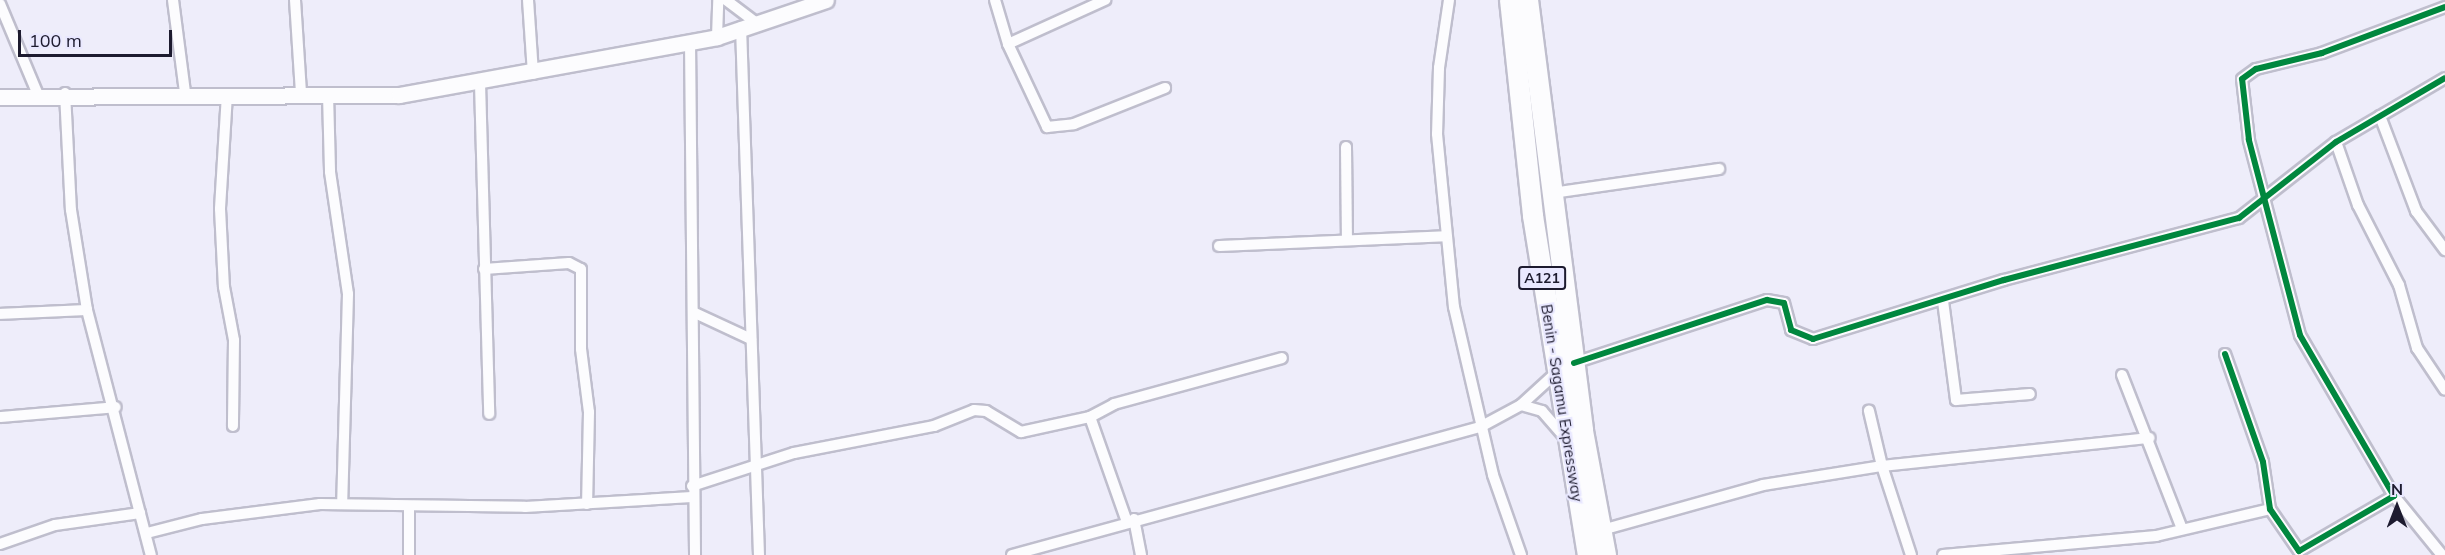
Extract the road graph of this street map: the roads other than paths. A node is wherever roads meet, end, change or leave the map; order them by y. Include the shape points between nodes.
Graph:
1 (173, 0) edge
2 (295, 0) edge
3 (528, 0) edge
4 (718, 0) edge
5 (726, 0) edge
6 (826, 0) edge
7 (995, 0) edge
8 (1105, 0) edge
9 (1449, 0) edge
10 (1510, 0) edge
11 (1528, 0) edge
12 (0, 4) edge
13 (2445, 7) edge
14 (757, 23) junction
15 (741, 27) junction
16 (717, 37) junction
17 (690, 41) junction
18 (1008, 44) junction
19 (533, 74) junction
20 (2445, 78) edge
21 (480, 82) junction
22 (1166, 88) dead end
23 (185, 92) junction
24 (65, 93) junction
25 (301, 93) junction
26 (227, 94) junction
27 (328, 94) junction
28 (38, 95) junction
29 (0, 97) edge
30 (2380, 116) junction
31 (2336, 142) junction
32 (1346, 147) dead end
33 (1719, 169) dead end
34 (1552, 193) junction
35 (2267, 197) junction
36 (1446, 236) junction
37 (1347, 238) junction
38 (1219, 246) dead end
39 (2445, 250) edge
40 (484, 269) junction
41 (1943, 301) junction
42 (87, 310) junction
43 (695, 313) junction
44 (0, 314) edge
45 (752, 339) junction
46 (2225, 354) dead end
47 (1282, 358) dead end
48 (1574, 363) junction
49 (1556, 373) junction
50 (2122, 375) dead end
51 (2445, 390) edge
52 (2030, 394) dead end
53 (1521, 405) junction
54 (116, 407) junction
55 (1869, 411) dead end
56 (489, 414) dead end
57 (0, 417) edge
58 (1090, 417) junction
59 (233, 426) dead end
60 (1482, 426) junction
61 (2150, 438) junction
62 (1568, 441) junction
63 (757, 464) junction
64 (1882, 466) junction
65 (692, 492) junction
66 (2394, 496) junction
67 (342, 503) junction
68 (587, 504) junction
69 (409, 506) junction
70 (2270, 509) junction
71 (140, 513) junction
72 (1130, 520) junction
73 (2182, 529) junction
74 (1602, 530) junction
75 (147, 533) junction
76 (0, 544) edge
77 (151, 555) edge
78 (410, 555) edge
79 (695, 555) edge
80 (759, 555) edge
81 (1012, 555) edge
82 (1141, 555) edge
83 (1521, 555) edge
84 (1588, 555) edge
85 (1606, 555) edge
86 (1911, 555) edge
87 (1943, 555) edge
88 (2442, 555) edge

1 - 23 street
2 - 25 street
3 - 19 street
4 - 16 street
5 - 14 street
6 - 14 street
7 - 18 street
8 - 18 street
9 - 36 street via 1437,123
10 - 49 highway, Benin - Sagamu Expressway / A121
11 - 34 highway, A121
12 - 28 street
13 - 35 street via 2322,52 2247,72 2241,87 2248,140
14 - 15 street
15 - 16 street
15 - 45 street
16 - 17 street
17 - 19 street
17 - 43 street
18 - 22 street via 1047,127 1074,124
19 - 21 street
20 - 30 street
21 - 27 street via 399,95
21 - 40 street
23 - 24 street
23 - 26 street
24 - 28 street
24 - 42 street via 71,210
25 - 26 street
25 - 27 street
26 - 59 street via 220,209 224,287 234,329
27 - 67 street via 330,172 348,294
28 - 29 street
30 - 31 street
30 - 39 street via 2416,211
31 - 35 street
31 - 51 street via 2358,205 2399,285 2416,348
32 - 37 street
33 - 34 street
34 - 48 highway, A121
35 - 41 street via 2239,218 2004,280
35 - 66 street via 2300,334
36 - 37 street
36 - 60 street via 1454,307
37 - 38 street
40 - 56 street
40 - 68 street via 569,263 581,269 580,349 589,412
41 - 48 street via 1813,339 1791,330 1784,303 1767,300
41 - 52 street via 1956,400
42 - 44 street
42 - 54 street
43 - 45 street
43 - 65 street
45 - 63 street
46 - 70 street via 2263,462
47 - 58 street via 1114,404
48 - 74 highway, A121
49 - 53 street
49 - 62 highway, Benin - Sagamu Expressway / A121
50 - 61 street
53 - 60 street
53 - 62 street via 1542,411
54 - 57 street
54 - 71 street
55 - 64 street
58 - 63 street via 1021,432 986,411 974,410 934,426
58 - 72 street
60 - 72 street
60 - 83 street
61 - 64 street
61 - 73 street
62 - 84 highway, Benin - Sagamu Expressway / A121
63 - 65 street
63 - 80 street
64 - 74 street via 1763,485
64 - 86 street
65 - 68 street
65 - 79 street
66 - 70 street via 2304,552 2291,544
66 - 88 street
67 - 69 street
67 - 75 street via 202,519
68 - 69 street
69 - 78 street
70 - 73 street
71 - 75 street
71 - 76 street via 56,525
72 - 81 street
72 - 82 street
73 - 87 street
74 - 85 highway, A121
75 - 77 street

